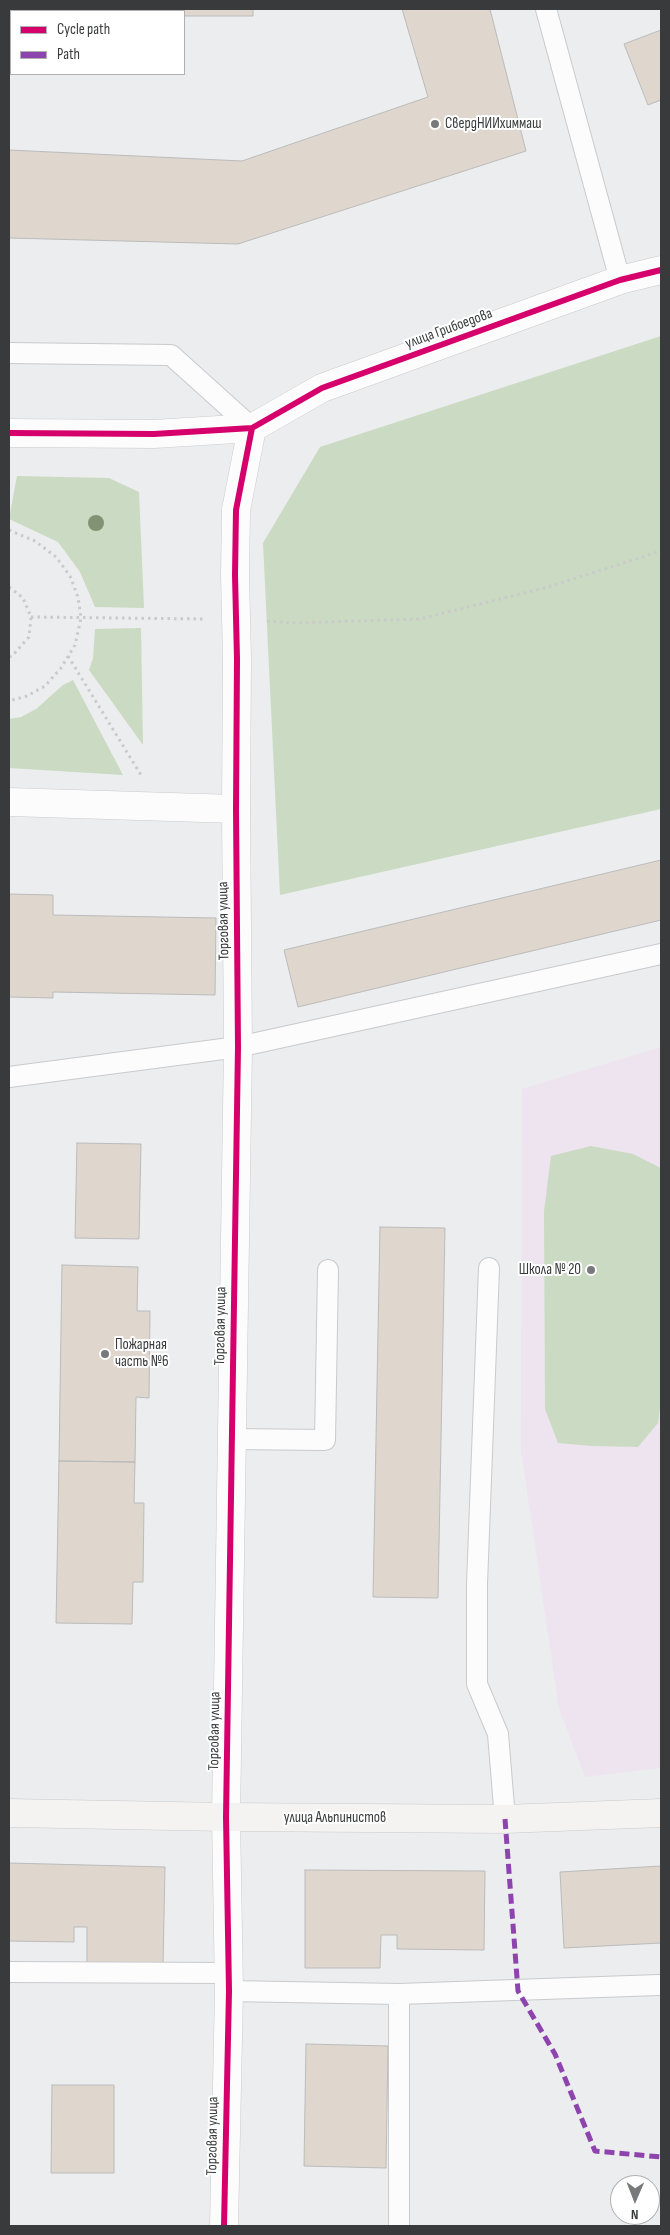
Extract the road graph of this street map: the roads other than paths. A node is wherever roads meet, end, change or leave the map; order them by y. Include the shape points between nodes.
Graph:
1 (546, 9) edge
2 (661, 253) edge
3 (661, 270) edge
4 (626, 278) junction
5 (9, 353) edge
6 (252, 428) junction
7 (9, 433) edge
8 (9, 802) edge
9 (236, 809) junction
10 (661, 954) edge
11 (238, 1047) junction
12 (9, 1077) edge
13 (488, 1268) dead end
14 (328, 1270) dead end
15 (232, 1439) junction
16 (9, 1813) edge
17 (661, 1813) edge
18 (226, 1817) junction
19 (505, 1819) junction
20 (9, 1972) edge
21 (229, 1982) junction
22 (659, 1985) dead end
23 (399, 1994) junction
24 (224, 2226) edge
25 (399, 2226) edge

1 - 4 lane
2 - 4 street, улица Грибоедова
3 - 4 street, улица Грибоедова
4 - 6 street, улица Грибоедова via 322,388
5 - 6 lane via 172,355
6 - 7 street via 154,434
6 - 9 street, Торговая улица via 236,510
8 - 9 street
9 - 11 street, Торговая улица
10 - 11 lane
11 - 12 lane
11 - 15 street, Торговая улица
13 - 19 lane via 477,1684 498,1734
14 - 15 lane via 326,1440
15 - 18 street, Торговая улица
16 - 18 main road, улица Альпинистов
17 - 19 main road, улица Альпинистов
18 - 19 main road, улица Альпинистов
18 - 21 street, Торговая улица
20 - 21 lane
21 - 23 lane
21 - 24 street, Торговая улица
22 - 23 lane
23 - 25 lane

